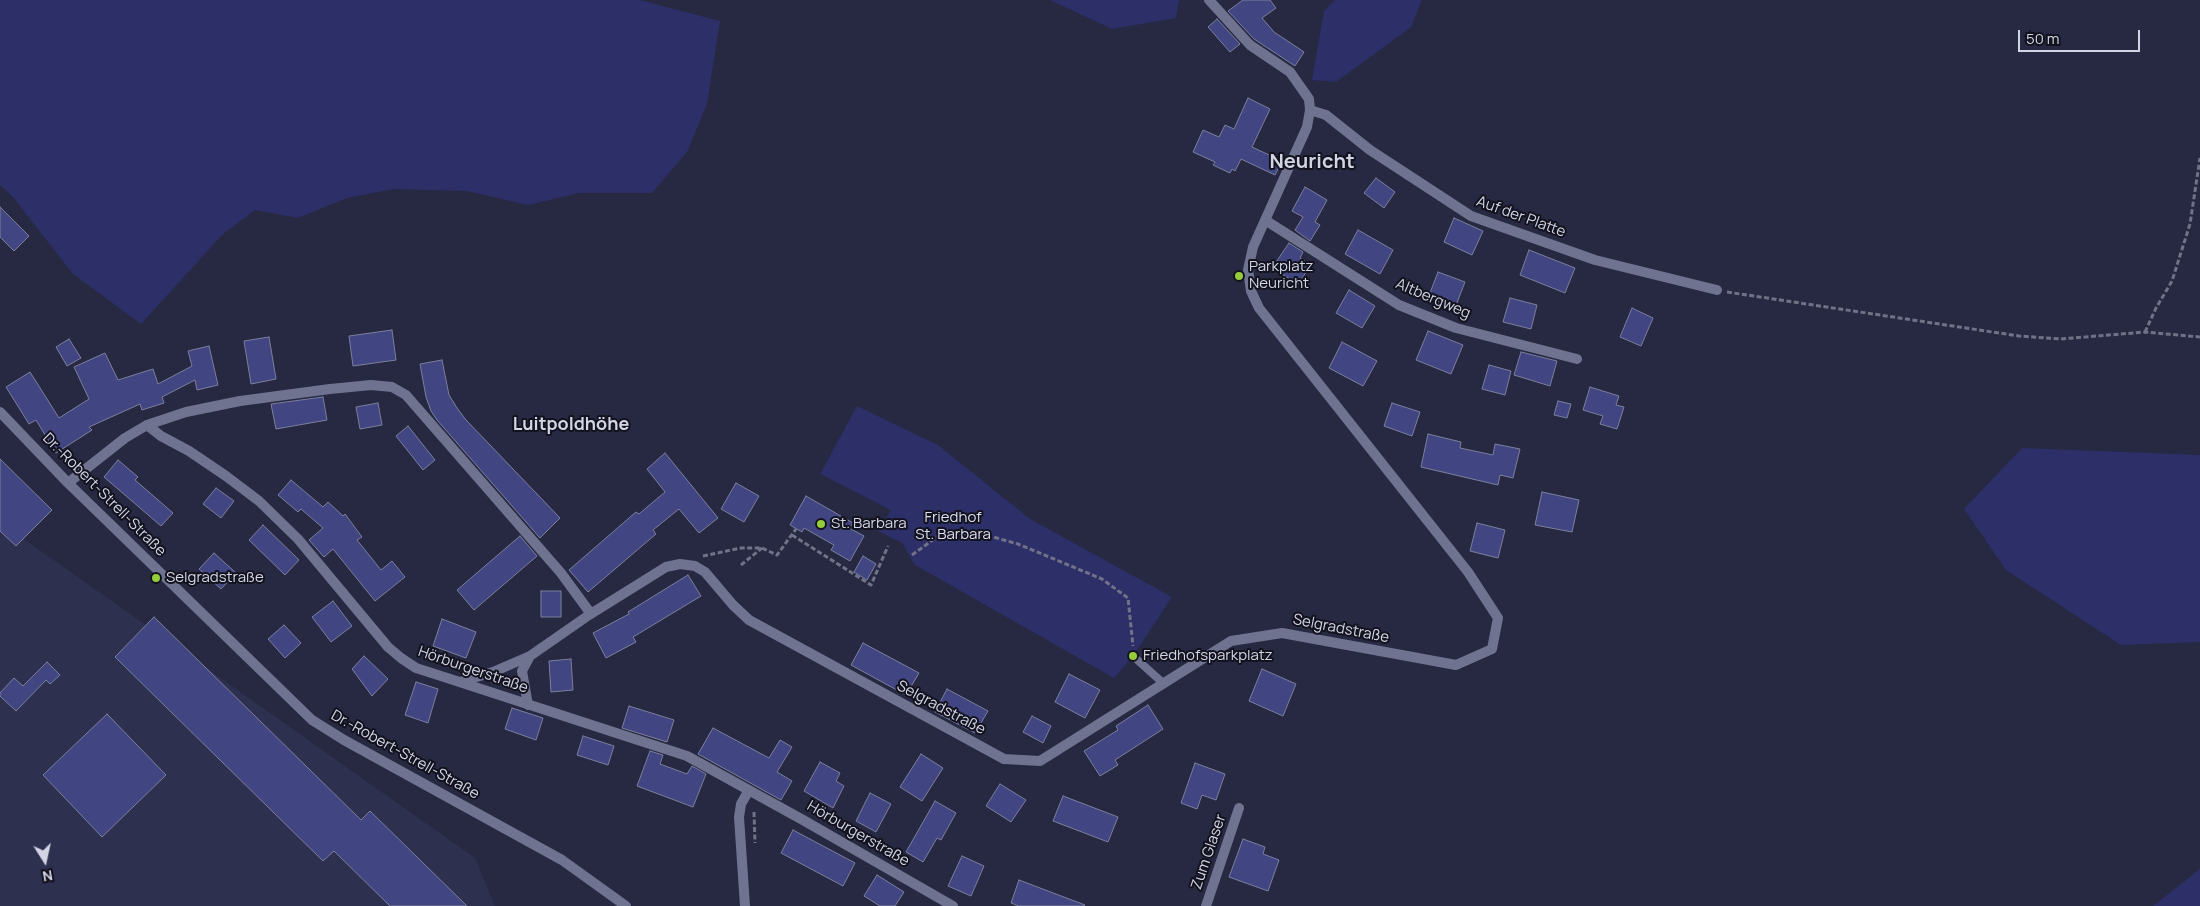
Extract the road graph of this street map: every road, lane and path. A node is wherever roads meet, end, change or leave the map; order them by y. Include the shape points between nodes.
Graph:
1 (1209, 0) edge
2 (1310, 110) junction
3 (2200, 158) edge
4 (1265, 220) junction
5 (1717, 290) joint
6 (2145, 332) junction
7 (2200, 337) edge
8 (1577, 359) dead end
9 (0, 412) edge
10 (147, 425) junction
11 (68, 483) junction
12 (796, 528) dead end
13 (792, 535) junction
14 (888, 546) dead end
15 (762, 548) junction
16 (912, 555) dead end
17 (700, 556) dead end
18 (741, 564) dead end
19 (591, 614) junction
20 (530, 656) junction
21 (1132, 656) joint
22 (460, 682) junction
23 (1163, 683) junction
24 (528, 705) junction
25 (749, 790) junction
26 (1239, 808) dead end
27 (626, 906) edge
28 (745, 906) edge
29 (953, 906) edge
30 (1206, 906) edge

1 - 2 street via 1250,45 1290,72 1309,99
2 - 4 street via 1307,127
2 - 5 street, Auf der Platte via 1326,115 1370,150 1471,216 1595,260
3 - 6 path via 2190,224 2172,282
4 - 8 street, Altbergweg via 1399,305 1456,328
4 - 23 street, Selgradstraße via 1253,247 1248,270 1258,308 1468,572 1498,618 1492,649 1456,665 1282,633 1231,641
5 - 6 path via 2019,336 2061,339
6 - 7 path
9 - 11 street, Dr.-Robert-Strell-Straße
10 - 11 street via 125,438
10 - 19 street via 186,412 240,401 371,385 392,387 406,395 561,573
10 - 22 street, Hörburgerstraße via 259,501 298,539 388,647 401,658 416,668
11 - 27 street, Dr.-Robert-Strell-Straße via 312,720 562,860
12 - 13 path
13 - 14 path via 871,585
13 - 15 path via 777,555
15 - 17 path via 741,548
15 - 18 path
16 - 21 path via 944,532 986,535 1018,544 1102,579 1128,598
19 - 20 street, Selgradstraße
19 - 23 street, Selgradstraße via 666,567 680,564 695,566 705,572 749,620 1004,759 1040,761
20 - 22 street, Selgradstraße
20 - 24 street via 522,671
21 - 23 lane
22 - 24 street, Hörburgerstraße
24 - 25 street, Hörburgerstraße via 687,756
25 - 28 street via 741,804 739,817
25 - 29 street, Hörburgerstraße
26 - 30 street, Zum Glaser

